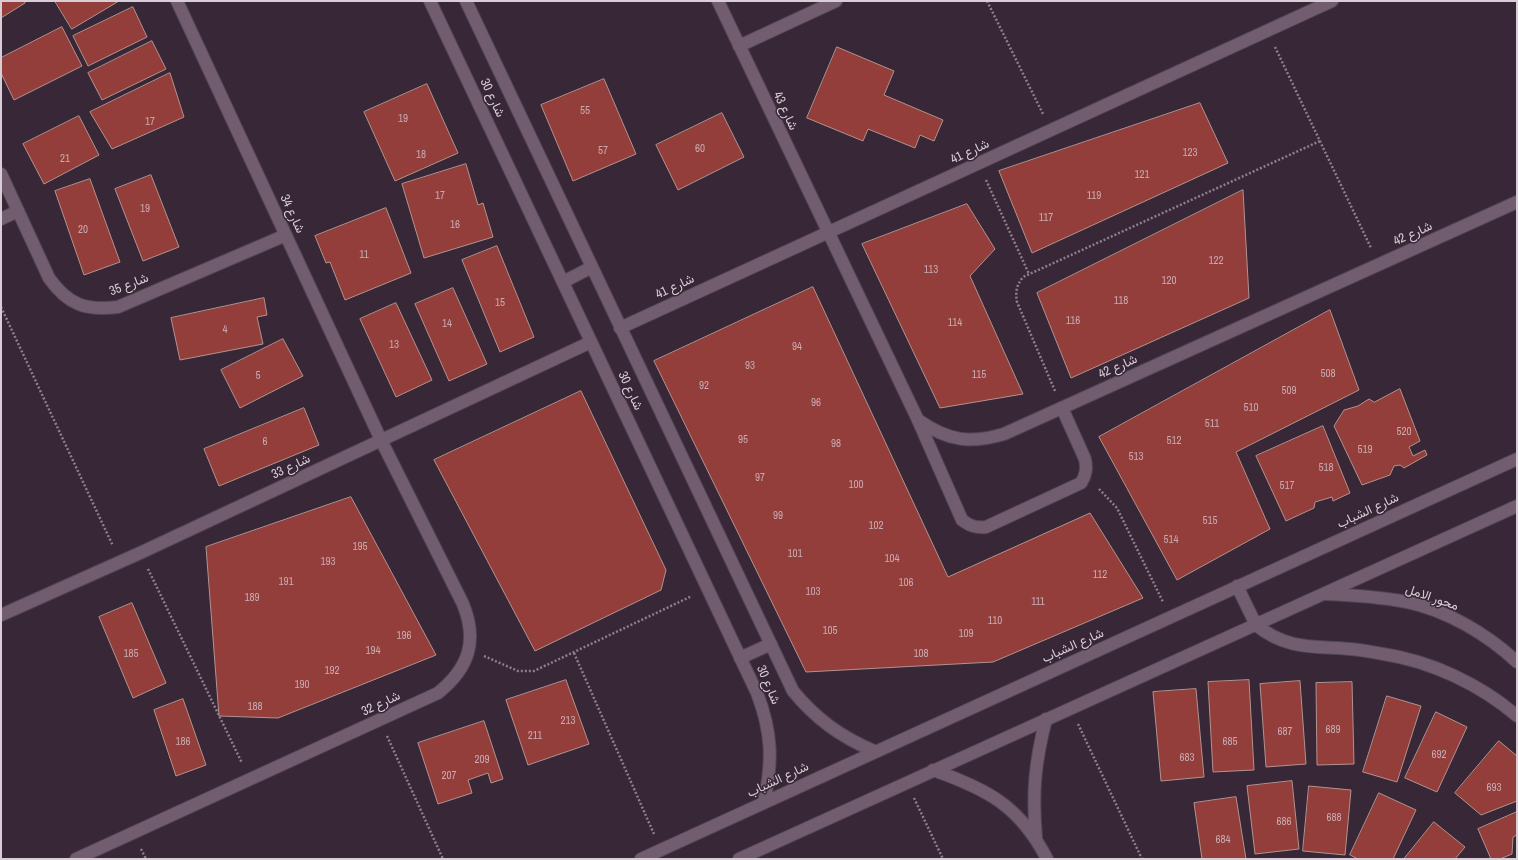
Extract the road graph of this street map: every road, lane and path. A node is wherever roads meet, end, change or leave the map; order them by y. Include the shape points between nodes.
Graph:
1 (177, 1) edge
2 (430, 1) edge
3 (466, 1) edge
4 (718, 1) edge
5 (836, 1) edge
6 (987, 1) edge
7 (1327, 2) edge
8 (1267, 31) junction
9 (739, 46) junction
10 (1051, 130) junction
11 (1320, 141) junction
12 (978, 164) junction
13 (1, 174) edge
14 (1517, 202) edge
15 (18, 211) junction
16 (1, 219) edge
17 (827, 233) junction
18 (286, 235) junction
19 (1379, 264) junction
20 (592, 267) junction
21 (1029, 274) junction
22 (563, 282) junction
23 (1, 307) edge
24 (620, 328) junction
25 (591, 342) junction
26 (1062, 408) junction
27 (918, 420) junction
28 (381, 440) junction
29 (1517, 458) edge
30 (1085, 476) junction
31 (1517, 506) edge
32 (140, 553) junction
33 (120, 562) junction
34 (1237, 586) junction
35 (708, 589) junction
36 (1325, 594) junction
37 (1, 615) edge
38 (1170, 617) junction
39 (1256, 625) junction
40 (771, 644) junction
41 (469, 650) junction
42 (574, 652) junction
43 (740, 658) junction
44 (1517, 662) edge
45 (1071, 708) junction
46 (1517, 716) edge
47 (1046, 719) junction
48 (380, 720) junction
49 (874, 751) junction
50 (933, 770) junction
51 (250, 779) junction
52 (906, 782) junction
53 (764, 802) junction
54 (1036, 837) junction
55 (663, 854) edge
56 (76, 859) edge
57 (444, 859) edge
58 (641, 859) edge
59 (739, 859) edge
60 (943, 859) edge
61 (1047, 859) edge
62 (1142, 859) edge

1 - 18 street, شارع 34
2 - 22 street, شارع 30
3 - 20 street, شارع 30
4 - 9 street, شارع 43
5 - 9 street
6 - 10 path
7 - 8 street, شارع 41
8 - 10 street, شارع 41
8 - 11 path
9 - 17 street, شارع 43
10 - 12 street, شارع 41
11 - 19 path
11 - 21 path
12 - 17 street, شارع 41
12 - 21 path
13 - 15 street, شارع 35
14 - 19 street, شارع 42
15 - 16 street
15 - 18 street, شارع 35 via 49,278 58,291 71,301 86,307 102,309 118,307
17 - 24 street, شارع 41
17 - 27 street, شارع 42
18 - 28 street, شارع 34
19 - 26 street, شارع 42
20 - 22 street
20 - 24 street, شارع 30
21 - 26 path via 1018,284 1017,302
22 - 25 street, شارع 30
23 - 33 path
24 - 40 street, شارع 30
25 - 28 street, شارع 33
25 - 35 street, شارع 30
26 - 27 street, شارع 42 via 987,439 951,438
26 - 30 street via 1085,459
27 - 30 street via 962,520 969,525 986,527 1081,483
28 - 32 street, شارع 33
28 - 41 street, شارع 32 via 469,618
29 - 34 street, شارع الشباب
30 - 38 path via 1117,508
31 - 36 street
32 - 33 street, شارع 33
32 - 51 path
33 - 37 street, شارع 33
34 - 38 street, شارع الشباب
34 - 39 street
35 - 42 path
35 - 43 street, شارع 30
36 - 39 street
36 - 44 street, محور الامل via 1370,596 1409,602 1438,612 1466,625
38 - 49 street, شارع الشباب
39 - 45 street
39 - 46 street via 1266,633 1290,644 1386,654 1420,663 1452,675 1483,691
40 - 43 street
40 - 49 street, شارع 30 via 793,691 806,707 838,733
41 - 42 path via 518,671 527,672
41 - 48 street, شارع 32 via 463,667 452,681 438,692
42 - 55 path
43 - 53 street, شارع 30 via 760,700 769,733 770,778
45 - 47 street
45 - 62 path
47 - 50 street
47 - 54 street via 1034,778 1033,808
48 - 51 street, شارع 32
48 - 57 path
49 - 53 street, شارع الشباب
50 - 52 street
50 - 54 street via 987,792 1020,819
51 - 56 street, شارع 32
52 - 59 street
52 - 60 path
53 - 55 street, شارع الشباب
54 - 61 street
55 - 58 street, شارع الشباب

